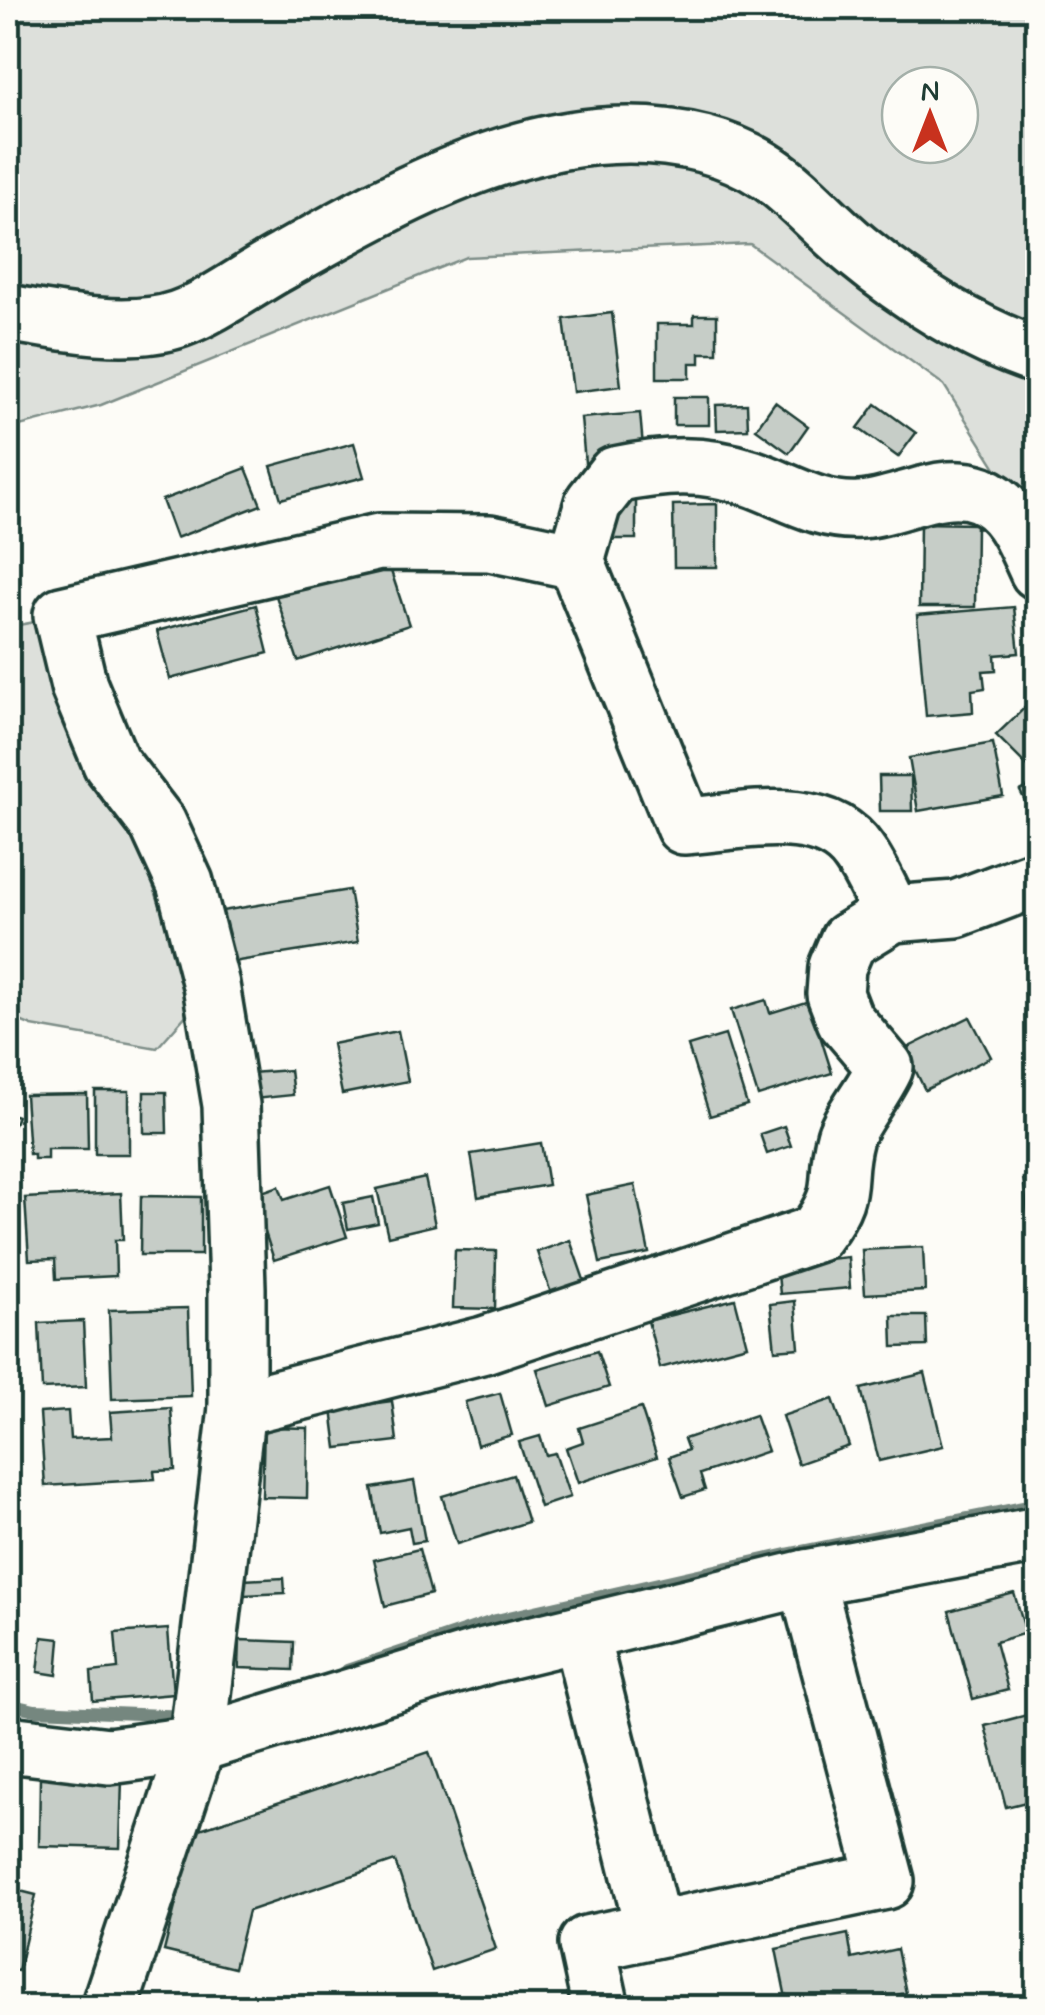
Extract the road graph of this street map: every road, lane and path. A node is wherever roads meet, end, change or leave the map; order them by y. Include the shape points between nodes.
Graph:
1 (8, 313) edge
2 (1038, 356) edge
3 (576, 561) junction
4 (1038, 571) edge
5 (1038, 878) edge
6 (892, 914) junction
7 (237, 1408) junction
8 (1038, 1535) edge
9 (806, 1578) junction
10 (580, 1632) junction
11 (8, 1744) edge
12 (197, 1744) junction
13 (653, 1928) junction
14 (109, 2008) edge
15 (601, 2008) edge

1 - 2 street via 88,328 178,319 432,184 502,156 601,132 703,144 775,172 856,250 926,301
3 - 4 street via 593,504 615,474 693,464 748,476 827,508 860,510 943,491 979,494 1011,516
3 - 6 street via 684,826 808,820 835,829 858,850
3 - 7 street via 490,543 379,542 62,616 79,686 111,763 158,824 185,884 211,985 231,1105
5 - 6 street via 956,909
6 - 7 street via 848,940 837,967 835,994 845,1020 885,1067 845,1134 838,1204 815,1234 484,1345
7 - 12 street
8 - 9 street
9 - 10 street
9 - 13 street via 886,1882
10 - 12 street
10 - 13 street
11 - 12 street via 109,1756
12 - 14 street
13 - 15 street via 587,1944

